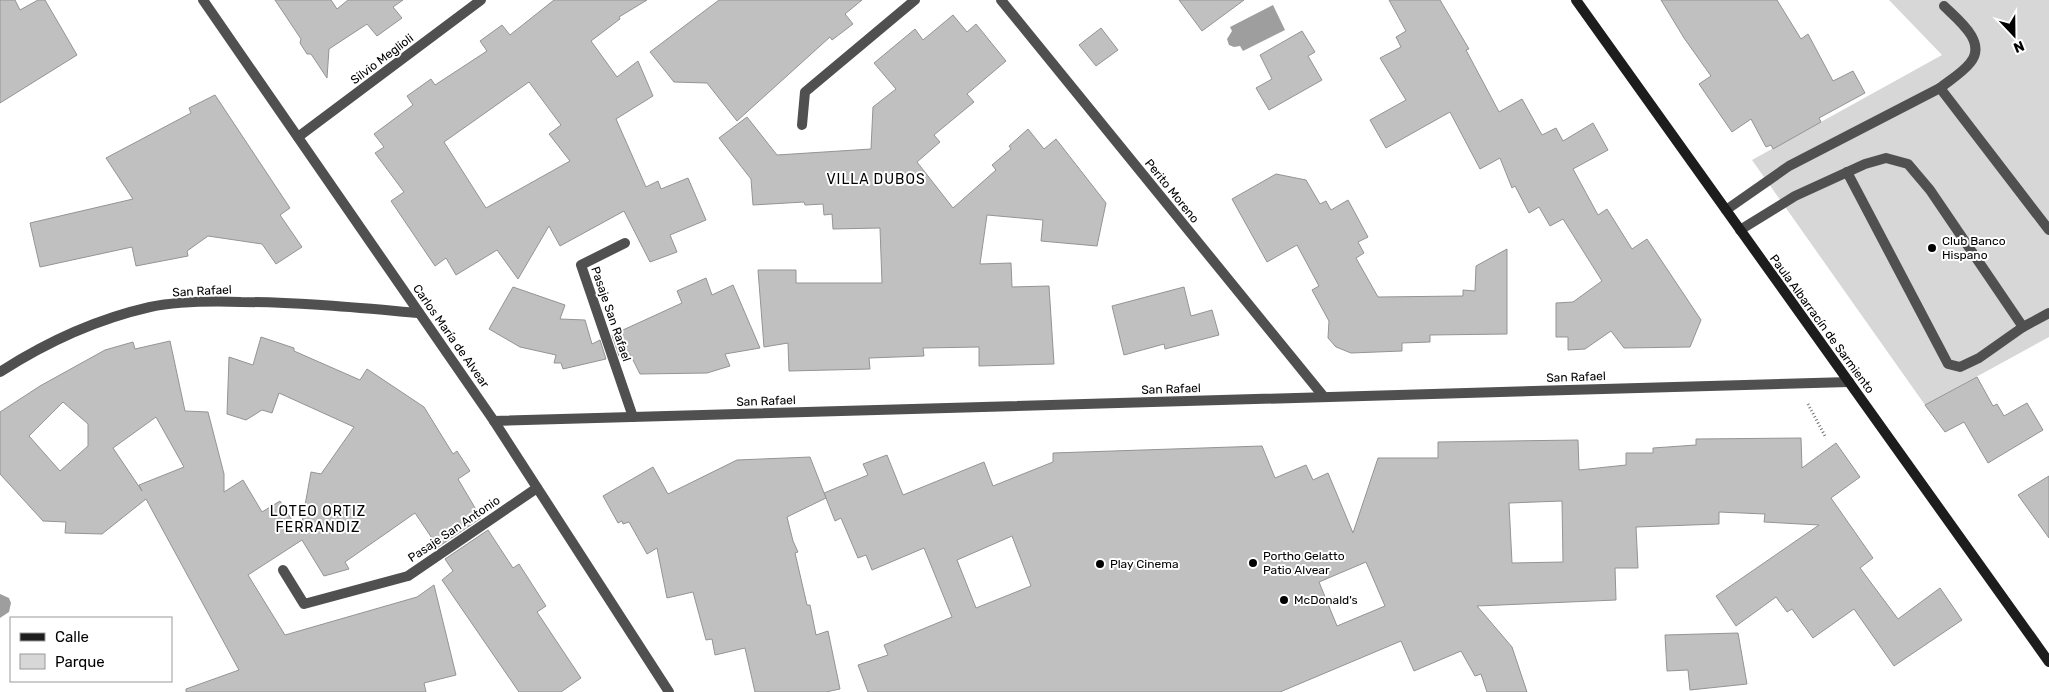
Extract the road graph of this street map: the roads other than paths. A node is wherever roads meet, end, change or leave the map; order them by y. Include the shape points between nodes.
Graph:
1 (203, 0) edge
2 (481, 0) edge
3 (915, 0) edge
4 (1001, 0) edge
5 (1576, 0) edge
6 (1944, 6) dead end
7 (1940, 88) junction
8 (802, 125) dead end
9 (298, 137) junction
10 (1847, 172) junction
11 (1726, 210) junction
12 (1740, 230) junction
13 (2049, 230) edge
14 (624, 243) dead end
15 (419, 313) junction
16 (2049, 313) edge
17 (2023, 327) junction
18 (0, 372) edge
19 (1849, 382) junction
20 (1324, 397) junction
21 (633, 417) junction
22 (494, 421) junction
23 (537, 488) junction
24 (283, 570) dead end
25 (2049, 662) edge
26 (669, 692) edge

1 - 9 street, Carlos María de Alvear
2 - 9 street, Silvio Meglioli
3 - 8 street via 806,92
4 - 20 street, Perito Moreno
5 - 11 main road, Paula Albarracín de Sarmiento
6 - 7 street via 1972,35 1976,46 1972,62
7 - 11 street via 1789,166
7 - 13 street
9 - 15 street, Carlos María de Alvear
10 - 12 street via 1795,196
10 - 17 street via 1886,158 1908,164 1930,190
10 - 17 street via 1948,364 1960,366 1979,358
11 - 12 main road, Paula Albarracín de Sarmiento
12 - 19 main road, Paula Albarracín de Sarmiento
14 - 21 street, Pasaje San Rafael via 582,265
15 - 18 street, San Rafael via 270,301 196,301 150,307 76,332
15 - 22 street, Carlos María de Alvear
16 - 17 street
19 - 20 street, San Rafael
19 - 25 main road, Paula Albarracín de Sarmiento
20 - 21 street, San Rafael
21 - 22 street, San Rafael
22 - 23 street, Carlos María de Alvear
23 - 24 street, Pasaje San Antonio via 408,576 304,604
23 - 26 street, Carlos María de Alvear

